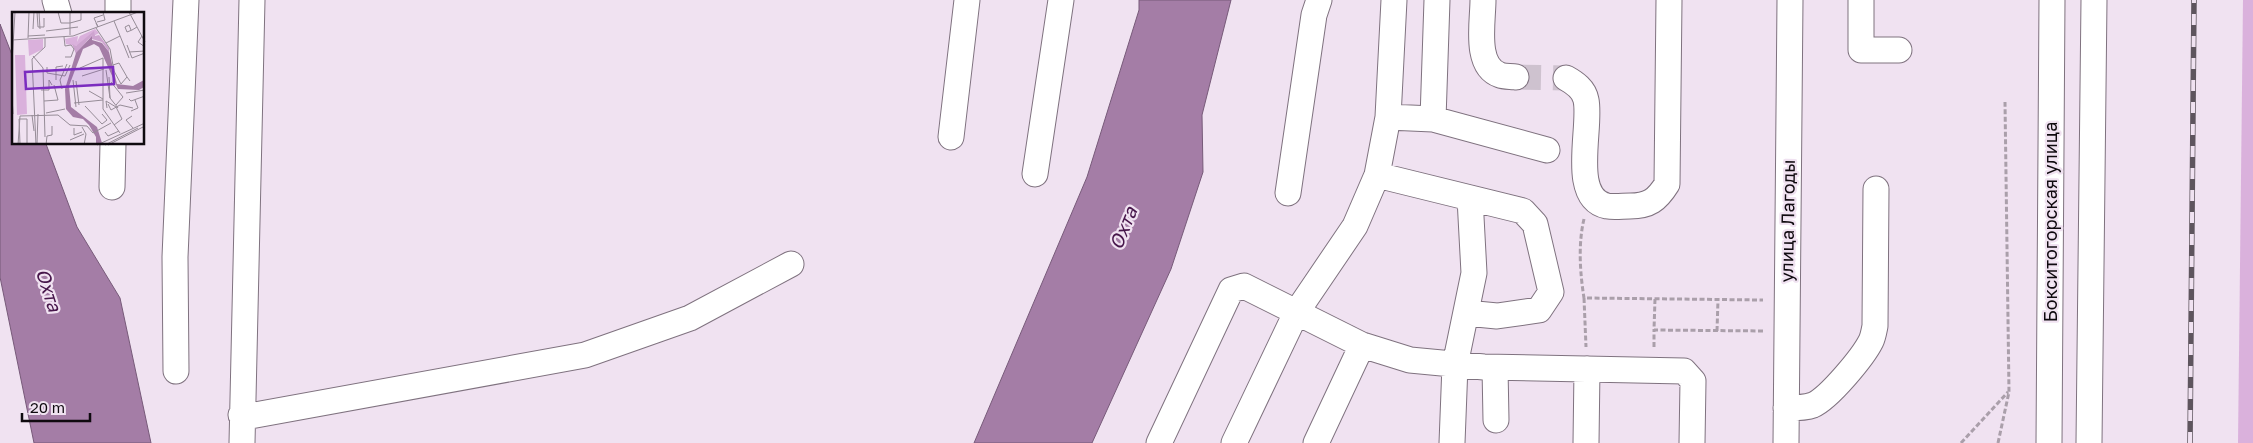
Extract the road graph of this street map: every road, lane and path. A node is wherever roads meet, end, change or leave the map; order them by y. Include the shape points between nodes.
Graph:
1 (186, 0) edge
2 (252, 0) edge
3 (967, 0) edge
4 (1061, 0) edge
5 (1319, 0) edge
6 (1394, 0) edge
7 (1437, 0) edge
8 (1483, 0) edge
9 (1669, 0) edge
10 (1790, 0) edge
11 (1861, 0) edge
12 (2052, 0) edge
13 (2094, 0) edge
14 (1900, 50) dead end
15 (1516, 77) tunnel mouth
16 (1566, 78) tunnel mouth
17 (2005, 102) dead end
18 (1388, 117) junction
19 (1433, 119) junction
20 (951, 137) dead end
21 (113, 145) edge
22 (1547, 150) dead end
23 (1035, 174) dead end
24 (1377, 175) junction
25 (112, 187) dead end
26 (1876, 189) dead end
27 (1288, 193) dead end
28 (1470, 198) junction
29 (1594, 198) junction
30 (792, 264) dead end
31 (1584, 298) junction
32 (1655, 299) junction
33 (1718, 300) junction
34 (1787, 300) junction
35 (1296, 313) junction
36 (1466, 313) junction
37 (1717, 330) junction
38 (1787, 331) junction
39 (1362, 345) junction
40 (1455, 366) junction
41 (1495, 368) junction
42 (1587, 369) junction
43 (176, 371) dead end
44 (2008, 392) junction
45 (1786, 408) junction
46 (241, 415) junction
47 (1496, 420) dead end
48 (242, 443) edge
49 (1159, 443) edge
50 (1234, 443) edge
51 (1316, 443) edge
52 (1452, 443) edge
53 (1586, 443) edge
54 (1692, 443) edge
55 (1786, 443) edge
56 (1961, 443) edge
57 (1998, 443) edge
58 (2049, 443) edge
59 (2089, 443) edge

1 - 43 street via 175,257
2 - 46 street
3 - 20 street
4 - 23 street
5 - 27 street via 1314,15
6 - 18 street
7 - 19 street
8 - 15 street via 1484,55 1489,68 1500,76
9 - 29 street via 1667,184 1658,198 1644,206 1606,206
10 - 34 street, улица Лагоды
11 - 14 street via 1861,50
12 - 58 street, Бокситогорская улица
13 - 59 street
16 - 29 street via 1579,86 1586,100 1585,183
17 - 44 path
18 - 19 street
18 - 24 street
19 - 22 street
21 - 25 street
24 - 28 street
24 - 35 street via 1355,226
26 - 45 street via 1875,326 1872,340 1824,397 1804,408
28 - 36 street via 1474,273
28 - 36 street via 1523,211 1535,224 1551,292 1539,310 1497,316
29 - 31 path via 1586,212 1582,230
30 - 46 street via 690,318 585,355
31 - 32 path
31 - 42 path
32 - 33 path
32 - 37 path via 1654,330
33 - 34 path
33 - 37 path
34 - 38 street, улица Лагоды
35 - 39 street
35 - 49 street via 1244,286 1231,290
35 - 50 street
36 - 40 street
37 - 38 path
38 - 45 street, улица Лагоды
39 - 40 street via 1410,360
39 - 51 street
40 - 41 street
40 - 52 street
41 - 42 street
41 - 47 street
42 - 53 street
42 - 54 street via 1684,371 1693,381
44 - 56 path
44 - 57 path
45 - 55 street, улица Лагоды
46 - 48 street

